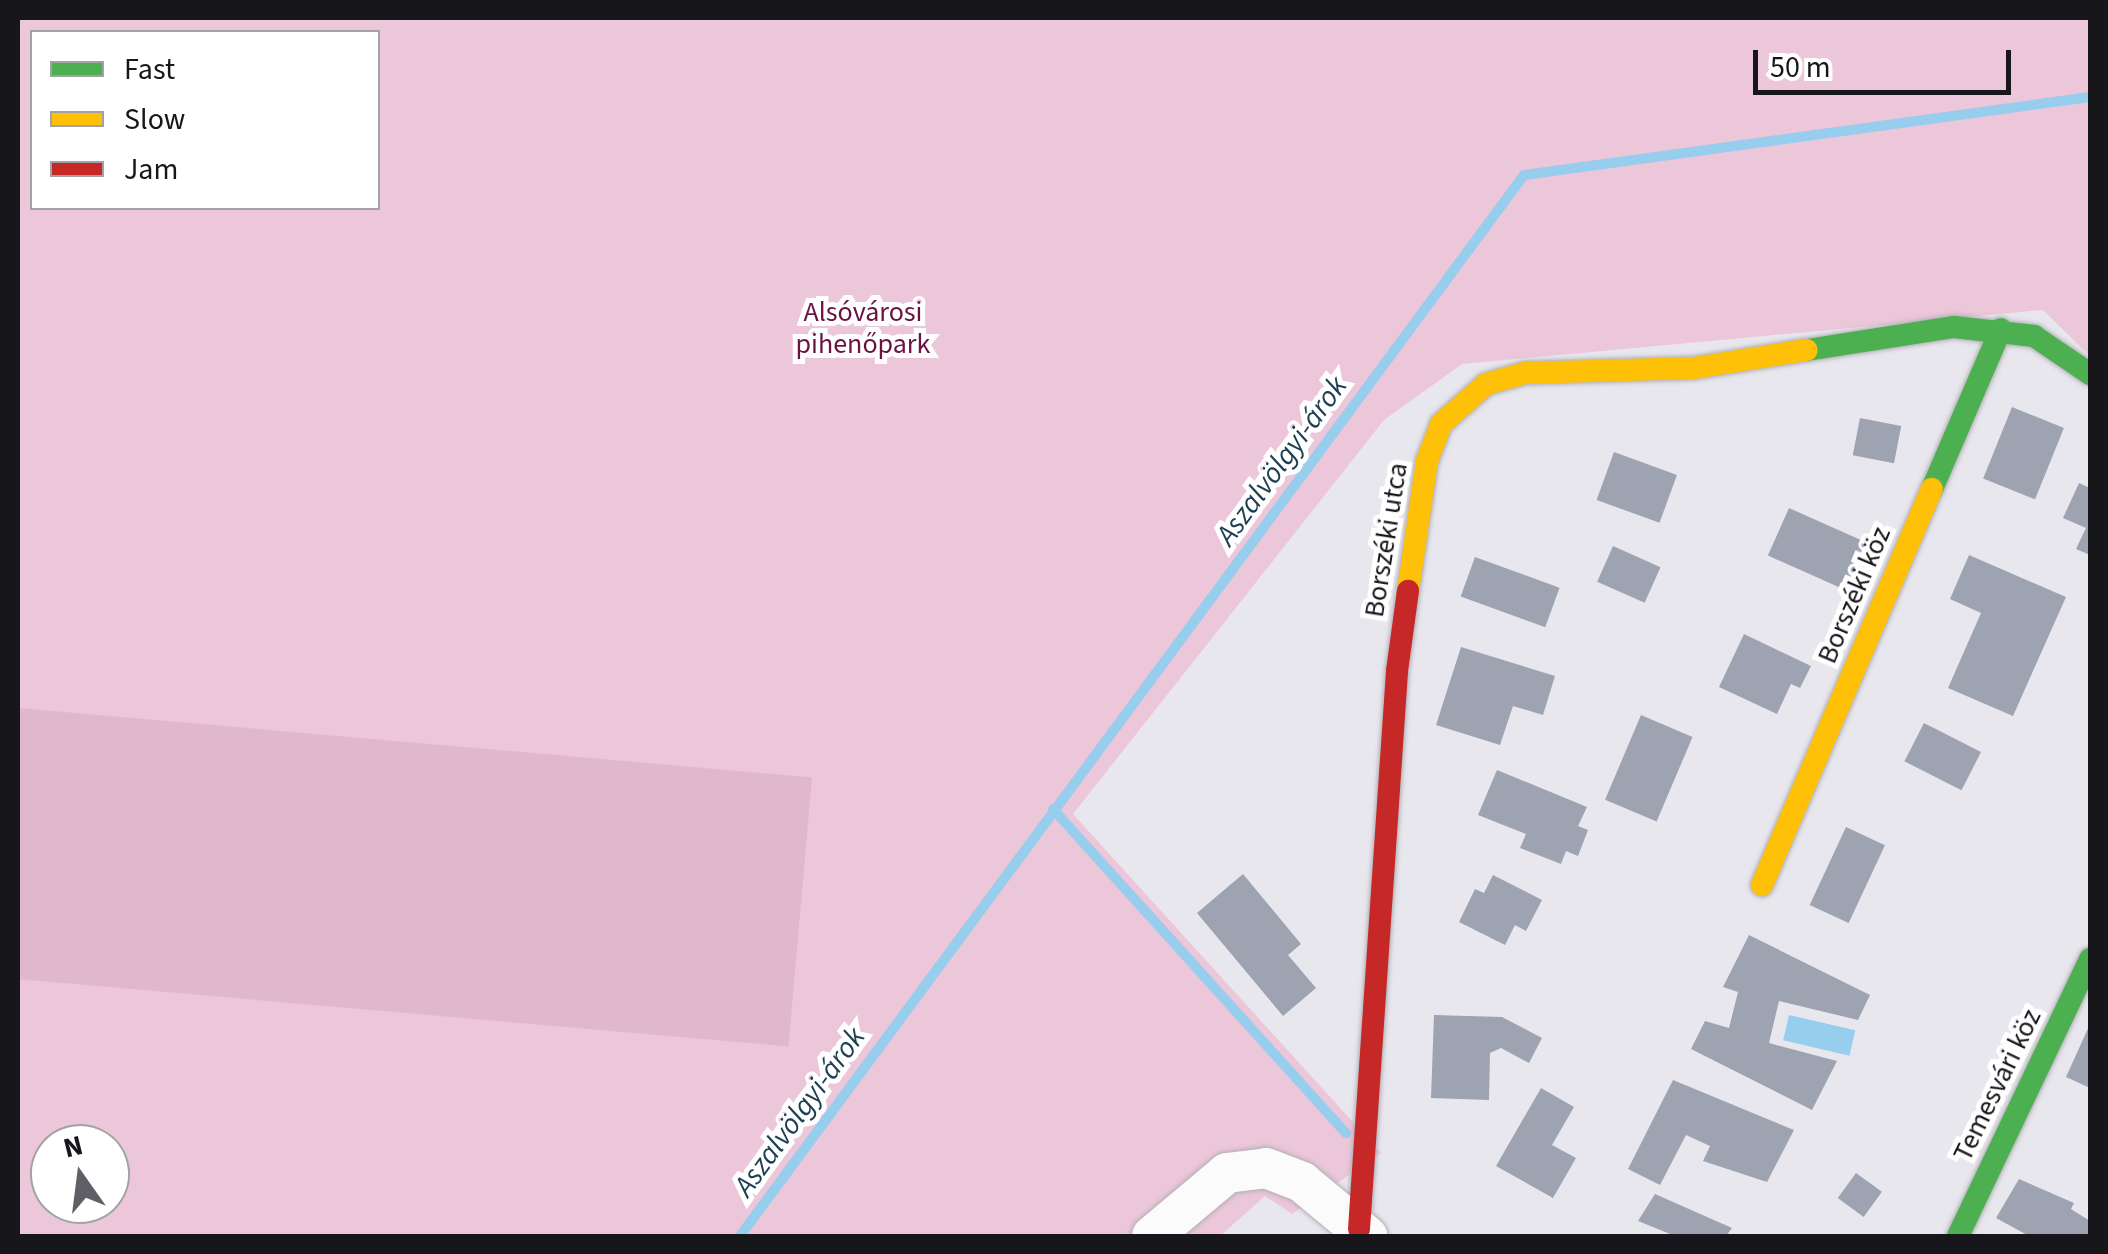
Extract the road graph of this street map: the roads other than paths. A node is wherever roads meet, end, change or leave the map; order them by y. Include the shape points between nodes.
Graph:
1 (2001, 329) junction
2 (2090, 374) edge
3 (1762, 886) dead end
4 (2090, 959) edge
5 (1363, 1233) edge
6 (1152, 1236) edge
7 (1958, 1236) edge

1 - 2 street, Borszéki utca via 2034,336
1 - 3 street, Borszéki köz
1 - 5 street, Borszéki utca via 1898,334 1694,368 1526,373 1486,384 1440,424 1427,461 1397,671
4 - 7 street, Temesvári köz
5 - 6 street via 1302,1182 1266,1168 1227,1173

